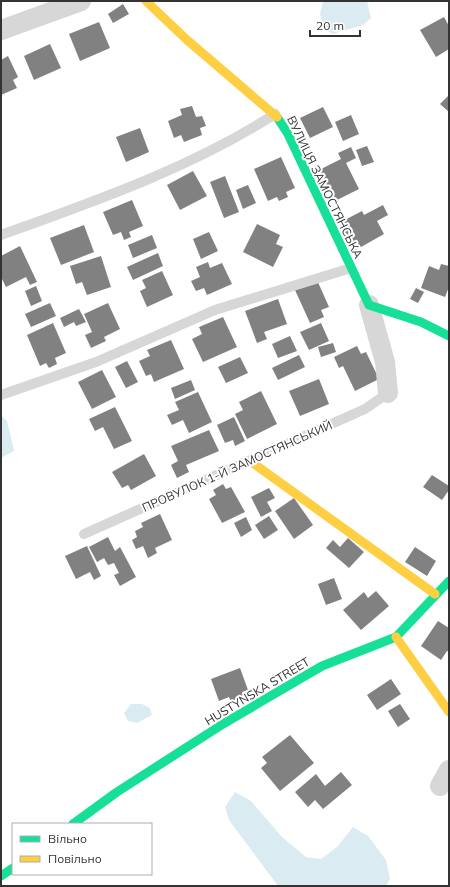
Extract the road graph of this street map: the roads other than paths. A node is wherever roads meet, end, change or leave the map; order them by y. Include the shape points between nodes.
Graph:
1 (81, 1) edge
2 (146, 1) edge
3 (1, 30) edge
4 (276, 114) junction
5 (1, 235) edge
6 (351, 268) junction
7 (369, 305) junction
8 (449, 336) edge
9 (388, 393) joint
10 (1, 395) edge
11 (250, 461) junction
12 (84, 534) dead end
13 (449, 581) edge
14 (435, 594) junction
15 (396, 637) junction
16 (449, 712) edge
17 (74, 823) edge
18 (12, 869) edge
19 (1, 876) edge

1 - 3 street
2 - 4 street, ВУЛИЦЯ ЗАМОСТЯНСЬКА via 187,40
4 - 5 lane via 240,137 187,164
4 - 6 street, ВУЛИЦЯ ЗАМОСТЯНСЬКА via 288,134
6 - 7 street, ВУЛИЦЯ ЗАМОСТЯНСЬКА
6 - 10 lane via 214,310 96,362
7 - 8 street via 421,322
7 - 9 street via 385,362
9 - 11 lane, ПРОВУЛОК 1-Й ЗАМОСТЯНСЬКИЙ via 365,409
11 - 12 lane, ПРОВУЛОК 1-Й ЗАМОСТЯНСЬКИЙ
11 - 14 street
13 - 14 street, HUSTYNSKA STREET
14 - 15 street, HUSTYNSKA STREET
15 - 16 street
15 - 17 street, HUSTYNSKA STREET via 322,666 223,724 117,792
18 - 19 street

